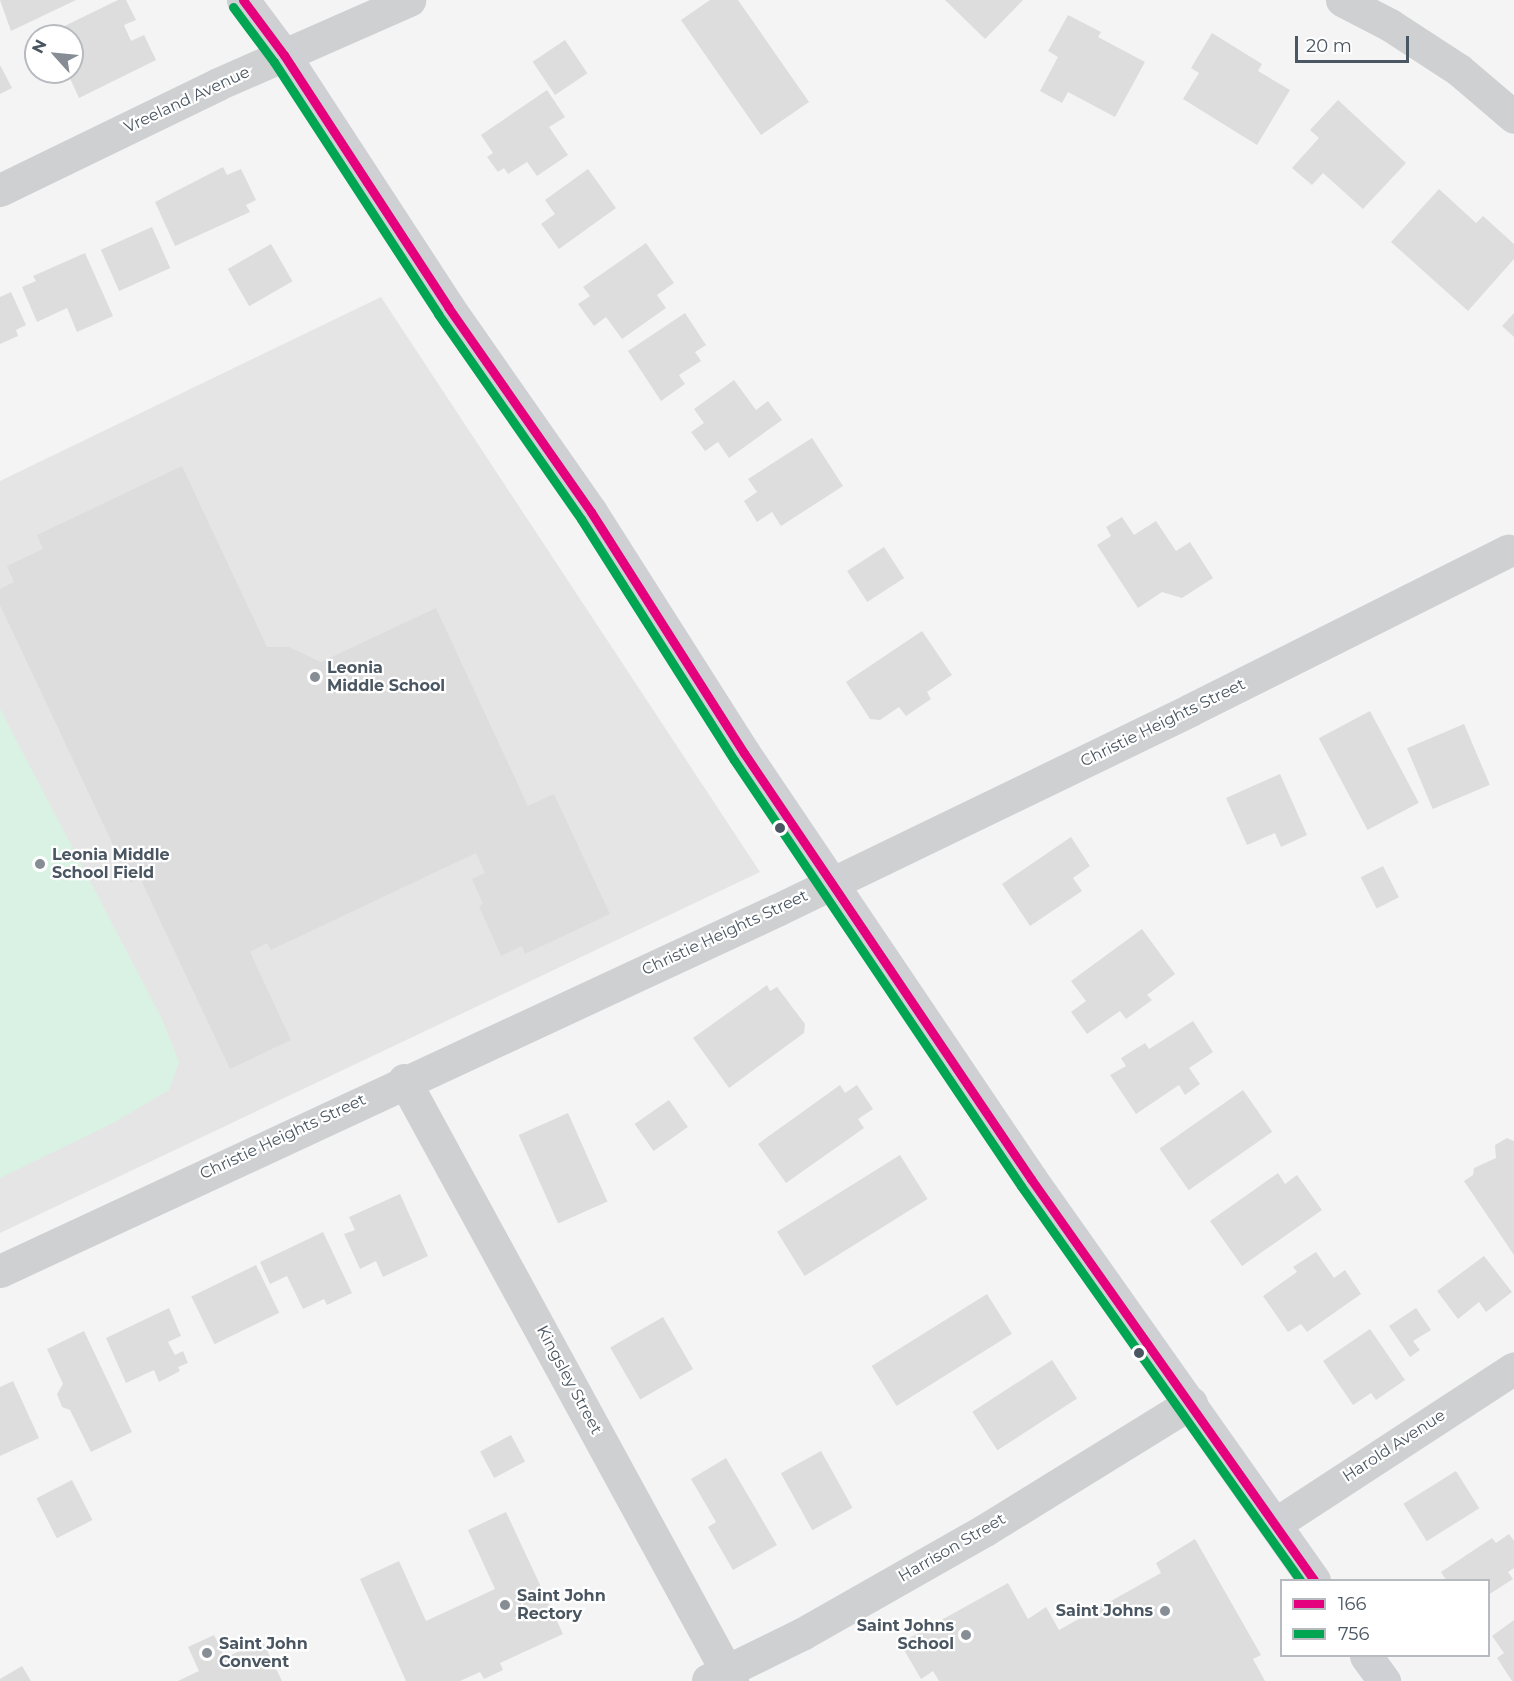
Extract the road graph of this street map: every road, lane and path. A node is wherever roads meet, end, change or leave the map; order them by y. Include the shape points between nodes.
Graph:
1 (243, 0) edge
2 (409, 0) edge
3 (1342, 0) edge
4 (284, 55) junction
5 (1514, 117) edge
6 (0, 190) edge
7 (1508, 551) dead end
8 (832, 883) junction
9 (404, 1080) junction
10 (0, 1271) edge
11 (1514, 1368) edge
12 (1191, 1402) junction
13 (1275, 1524) junction
14 (1313, 1579) edge
15 (1367, 1657) edge
16 (721, 1678) edge
17 (1384, 1681) edge

1 - 4 street
2 - 4 street, Vreeland Avenue
3 - 5 street via 1390,25 1459,70
4 - 6 street, Vreeland Avenue
4 - 8 street via 448,307 591,512
7 - 8 street, Christie Heights Street
8 - 9 street, Christie Heights Street
8 - 12 street via 1031,1179
9 - 10 street, Christie Heights Street
9 - 16 street, Kingsley Street
11 - 13 street, Harold Avenue
12 - 13 street
12 - 16 street, Harrison Street via 985,1530
13 - 14 street
15 - 17 street

